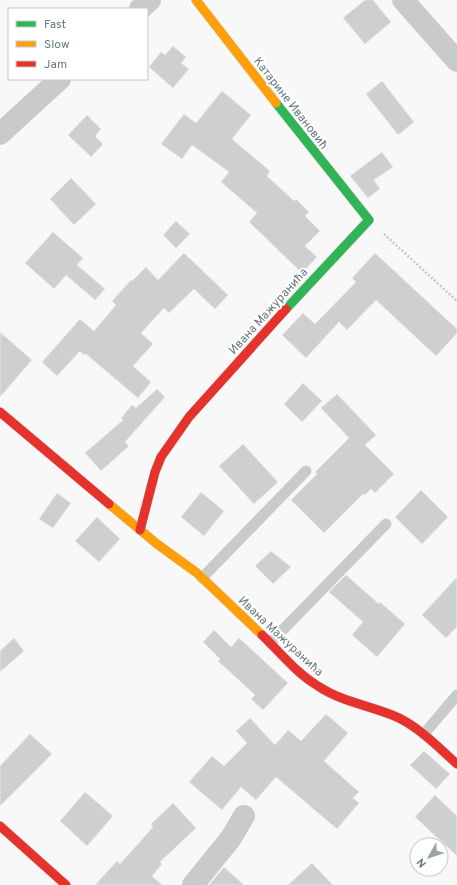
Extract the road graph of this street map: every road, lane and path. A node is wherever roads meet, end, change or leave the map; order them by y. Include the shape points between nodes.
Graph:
1 (150, 0) edge
2 (196, 0) edge
3 (403, 0) edge
4 (141, 8) edge
5 (457, 61) edge
6 (59, 80) edge
7 (0, 134) edge
8 (369, 220) junction
9 (457, 301) edge
10 (0, 412) edge
11 (306, 471) dead end
12 (386, 524) dead end
13 (140, 530) junction
14 (202, 578) junction
15 (270, 643) junction
16 (457, 694) edge
17 (424, 734) junction
18 (457, 764) edge
19 (244, 816) dead end
20 (0, 826) edge
21 (66, 885) edge
22 (193, 885) edge

1 - 4 street
2 - 8 street, Катарине Ивановић
3 - 5 street
6 - 7 street
8 - 9 path
8 - 13 street, Ивана Мажуранића via 273,322 189,418 161,457
10 - 13 street, Ивана Мажуранића
11 - 14 lane
12 - 15 lane
13 - 14 street, Ивана Мажуранића
14 - 15 street, Ивана Мажуранића
15 - 17 street, Ивана Мажуранића via 302,675 317,686 331,694 393,715
16 - 17 lane
17 - 18 street, Ивана Мажуранића
19 - 22 street via 231,838
20 - 21 street

